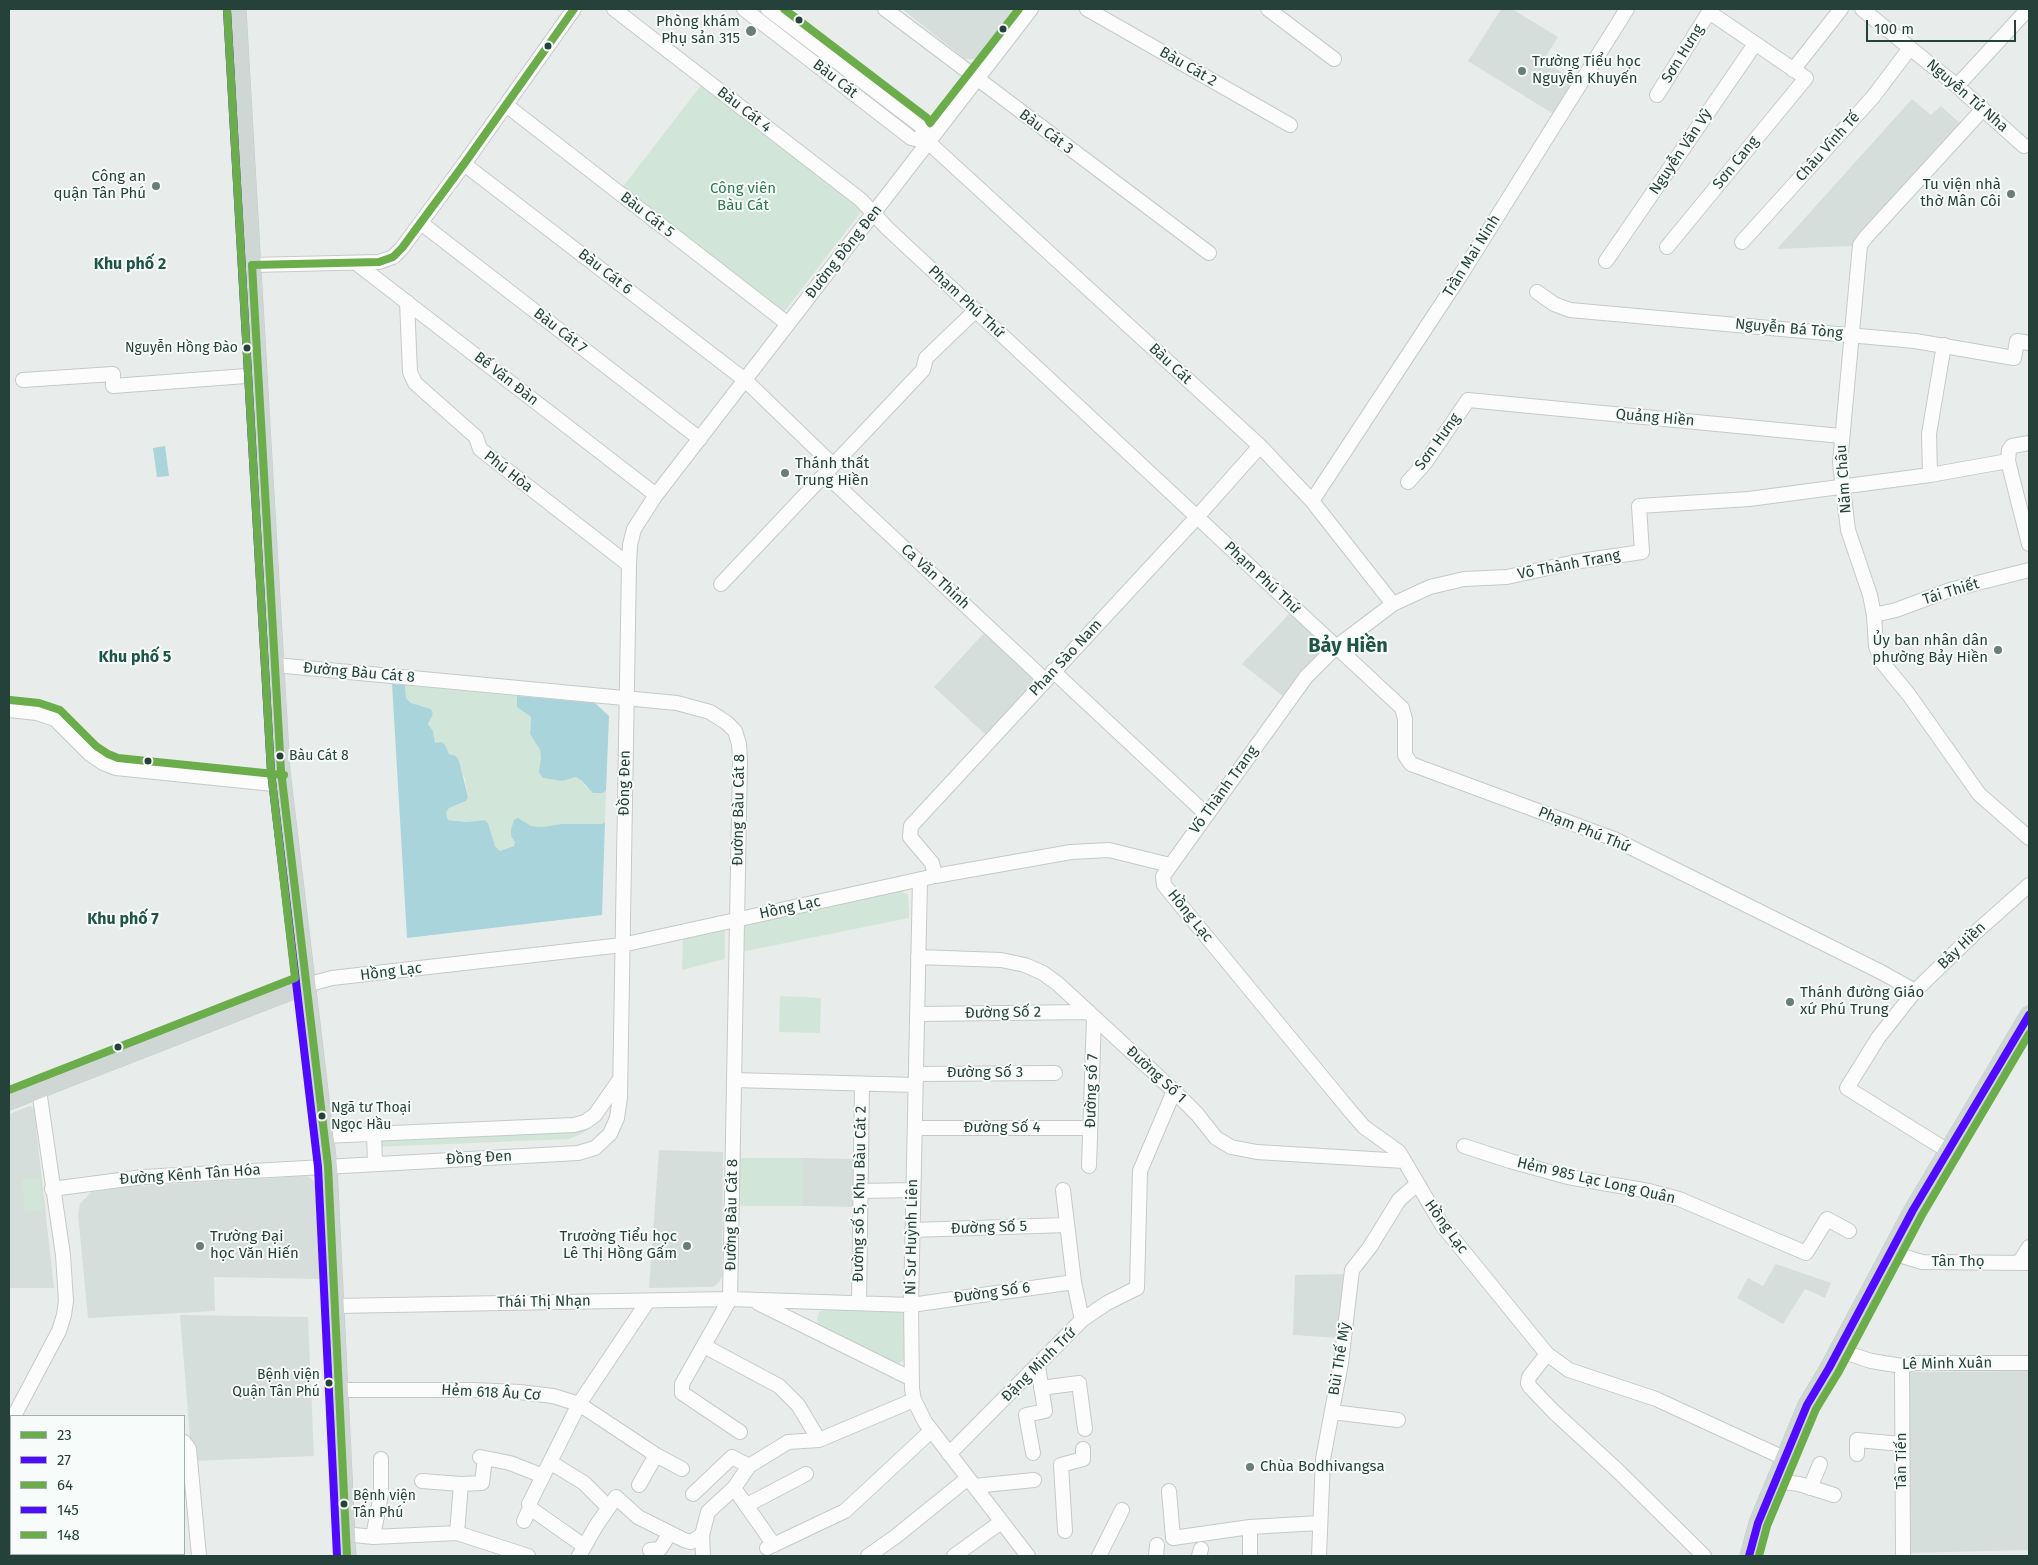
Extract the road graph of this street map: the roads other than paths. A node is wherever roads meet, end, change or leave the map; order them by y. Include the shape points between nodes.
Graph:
1 (237, 9) edge
2 (573, 9) edge
3 (614, 9) edge
4 (744, 9) edge
5 (768, 9) edge
6 (885, 9) edge
7 (1031, 9) edge
8 (1087, 9) edge
9 (1268, 9) edge
10 (1627, 9) edge
11 (1841, 9) edge
12 (1862, 9) edge
13 (2028, 9) edge
14 (791, 26) junction
15 (782, 38) junction
16 (1755, 44) junction
17 (1910, 48) junction
18 (1334, 59) dead end
19 (1793, 70) junction
20 (976, 79) junction
21 (1957, 86) junction
22 (1656, 95) dead end
23 (506, 105) junction
24 (1982, 109) junction
25 (1290, 124) dead end
26 (928, 142) junction
27 (2024, 146) dead end
28 (464, 164) junction
29 (874, 213) junction
30 (421, 223) junction
31 (1742, 242) dead end
32 (1667, 247) dead end
33 (1208, 253) dead end
34 (1606, 261) dead end
35 (356, 263) junction
36 (252, 265) junction
37 (1537, 292) dead end
38 (407, 302) junction
39 (976, 310) junction
40 (788, 324) junction
41 (1851, 335) junction
42 (2029, 343) edge
43 (1944, 345) junction
44 (259, 375) junction
45 (23, 380) dead end
46 (745, 380) junction
47 (1468, 400) joint
48 (1841, 436) junction
49 (700, 438) junction
50 (2029, 442) edge
51 (1260, 446) junction
52 (2008, 461) junction
53 (829, 469) junction
54 (1930, 474) junction
55 (1408, 482) dead end
56 (1842, 487) junction
57 (656, 495) junction
58 (1312, 501) junction
59 (1197, 517) junction
60 (2029, 544) edge
61 (629, 565) junction
62 (2029, 570) edge
63 (720, 584) dead end
64 (1393, 604) junction
65 (1874, 615) junction
66 (1336, 647) junction
67 (275, 665) junction
68 (1049, 676) junction
69 (626, 698) junction
70 (9, 710) edge
71 (283, 785) junction
72 (1206, 814) junction
73 (2029, 838) edge
74 (1170, 865) junction
75 (935, 876) junction
76 (920, 880) junction
77 (2029, 885) edge
78 (737, 919) junction
79 (622, 944) junction
80 (918, 957) junction
81 (306, 985) junction
82 (1915, 991) junction
83 (917, 1014) junction
84 (1091, 1015) junction
85 (2029, 1016) edge
86 (1055, 1073) dead end
87 (621, 1079) junction
88 (734, 1080) junction
89 (916, 1080) junction
90 (862, 1084) junction
91 (39, 1090) junction
92 (1174, 1091) junction
93 (9, 1101) edge
94 (914, 1128) junction
95 (1090, 1128) junction
96 (374, 1134) junction
97 (324, 1136) junction
98 (1464, 1146) dead end
99 (1948, 1151) junction
100 (1404, 1161) junction
101 (375, 1163) junction
102 (328, 1166) junction
103 (1089, 1166) dead end
104 (1417, 1184) junction
105 (52, 1188) junction
106 (913, 1190) junction
107 (1063, 1190) dead end
108 (861, 1191) junction
109 (1067, 1225) junction
110 (912, 1230) junction
111 (1848, 1231) dead end
112 (2029, 1247) edge
113 (1889, 1252) junction
114 (2024, 1263) edge
115 (1074, 1282) junction
116 (730, 1299) junction
117 (753, 1300) junction
118 (648, 1301) junction
119 (859, 1303) junction
120 (911, 1305) junction
121 (335, 1306) junction
122 (1082, 1320) junction
123 (704, 1346) junction
124 (1838, 1350) junction
125 (1548, 1354) junction
126 (2029, 1363) edge
127 (1038, 1366) junction
128 (1902, 1366) junction
129 (910, 1378) junction
130 (1041, 1388) junction
131 (339, 1390) junction
132 (914, 1400) junction
133 (579, 1404) junction
134 (1332, 1412) junction
135 (15, 1415) edge
136 (1398, 1420) dead end
137 (1085, 1429) dead end
138 (931, 1431) junction
139 (740, 1432) dead end
140 (819, 1440) junction
141 (185, 1443) edge
142 (1902, 1444) junction
143 (1083, 1449) dead end
144 (1033, 1453) dead end
145 (949, 1454) junction
146 (1857, 1454) dead end
147 (656, 1455) junction
148 (1784, 1458) junction
149 (381, 1459) dead end
150 (550, 1462) junction
151 (1820, 1464) dead end
152 (749, 1466) junction
153 (682, 1469) dead end
154 (806, 1474) dead end
155 (543, 1476) junction
156 (1034, 1480) dead end
157 (1775, 1480) junction
158 (422, 1481) dead end
159 (971, 1482) junction
160 (461, 1484) junction
161 (639, 1485) dead end
162 (734, 1488) junction
163 (1810, 1488) junction
164 (1169, 1490) dead end
165 (693, 1494) dead end
166 (1834, 1495) dead end
167 (612, 1502) junction
168 (747, 1505) junction
169 (530, 1508) junction
170 (1122, 1510) dead end
171 (524, 1521) dead end
172 (1001, 1522) junction
173 (1319, 1523) junction
174 (1250, 1527) junction
175 (1065, 1531) dead end
176 (457, 1533) junction
177 (670, 1533) junction
178 (345, 1534) junction
179 (702, 1535) junction
180 (372, 1537) junction
181 (650, 1550) dead end
182 (582, 1551) edge
183 (1021, 1553) edge
184 (199, 1556) edge
185 (347, 1556) edge
186 (528, 1556) edge
187 (703, 1556) edge
188 (868, 1556) edge
189 (954, 1556) edge
190 (1099, 1556) edge
191 (1250, 1556) edge
192 (1319, 1556) edge
193 (1704, 1556) edge
194 (1749, 1556) edge
195 (1903, 1556) edge

1 - 36 main road
2 - 23 street
3 - 29 street, Bàu Cát 4
4 - 15 street, Bàu Cát
5 - 14 street, Bàu Cát
6 - 20 street, Bàu Cát 3
7 - 20 street, Đường Đồng Đen
8 - 25 street, Bàu Cát 2
9 - 18 street
10 - 58 street, Trần Mai Ninh via 1460,276
11 - 19 street
12 - 17 street, Nguyễn Tử Nha
13 - 21 street
14 - 15 street
14 - 26 street, Bàu Cát via 920,126
15 - 26 street, Bàu Cát via 911,138
16 - 19 street
16 - 22 street, Sơn Hưng via 1709,12
16 - 34 street, Nguyễn Văn Vỹ
17 - 21 street, Nguyễn Tử Nha
17 - 31 street, Châu Vĩnh Tế via 1873,96
19 - 32 street, Sơn Cang via 1806,78
20 - 26 street, Đường Đồng Đen
20 - 33 street, Bàu Cát 3
21 - 24 street, Nguyễn Tử Nha
23 - 28 street
23 - 40 street, Bàu Cát 5
24 - 27 street, Nguyễn Tử Nha
24 - 41 street, Năm Châu via 1863,240
26 - 29 street, Đường Đồng Đen
26 - 51 street, Bàu Cát
28 - 30 street
28 - 46 street, Bàu Cát 6
29 - 39 street, Phạm Phú Thứ
29 - 40 street, Đường Đồng Đen
30 - 35 street via 399,252 389,259
30 - 49 street, Bàu Cát 7
35 - 36 street
35 - 38 street, Bế Văn Đàn
36 - 44 main road
37 - 41 street, Nguyễn Bá Tòng via 1570,310
38 - 57 street, Bế Văn Đàn
38 - 61 street, Phú Hòa via 410,372 415,384 476,437 480,449
39 - 53 street via 926,358 923,370
39 - 59 street, Phạm Phú Thứ
40 - 46 street, Đường Đồng Đen
41 - 43 street, Nguyễn Bá Tòng
41 - 48 street, Năm Châu
42 - 43 street, Nguyễn Bá Tòng via 2017,341 2014,358
43 - 54 street via 1929,434
44 - 45 street via 114,386 113,374
44 - 67 main road
46 - 49 street, Đường Đồng Đen
46 - 53 street, Bàu Cát 6
47 - 48 street, Quảng Hiền
47 - 55 street, Sơn Hưng
48 - 56 street, Năm Châu
49 - 57 street, Đường Đồng Đen
50 - 52 street via 2012,446
51 - 58 street, Bàu Cát
51 - 59 street, Phan Sào Nam
52 - 54 street, Võ Thành Trang
52 - 60 street
53 - 63 street
53 - 68 street, Ca Văn Thỉnh
54 - 56 street, Võ Thành Trang
56 - 64 street, Võ Thành Trang via 1749,499 1639,506 1642,552 1507,577 1464,579 1430,586
56 - 65 street, Năm Châu via 1848,530
57 - 61 street, Đồng Đen via 634,529
58 - 64 street, Bàu Cát
59 - 66 street, Phạm Phú Thứ
59 - 68 street, Phan Sào Nam
61 - 69 street, Đồng Đen
62 - 65 street, Tái Thiết via 1950,590
64 - 66 street, Võ Thành Trang
65 - 73 street, Năm Châu via 1876,646 1882,662 1979,794
66 - 72 street, Võ Thành Trang via 1295,691
66 - 82 street, Phạm Phú Thứ via 1402,708 1405,755 1413,766 1614,839
67 - 69 street, Đường Bàu Cát 8
67 - 71 main road
68 - 72 street, Ca Văn Thỉnh
68 - 75 street, Phan Sào Nam via 911,827 910,837 932,863
69 - 78 street, Đường Bàu Cát 8 via 677,703 704,710 735,731 740,760
69 - 79 street, Đồng Đen
70 - 71 street via 51,717 90,754 116,768
71 - 81 main road
72 - 74 street, Võ Thành Trang
74 - 75 street, Hồng Lạc via 1125,853 1090,850 1045,855
74 - 100 street, Hồng Lạc via 1163,876 1164,885 1362,1125 1396,1148
75 - 76 street, Hồng Lạc
76 - 78 street, Hồng Lạc
76 - 80 street, Ni Sư Huỳnh Liên
77 - 82 street, Bảy Hiền
78 - 79 street, Hồng Lạc
78 - 88 street, Đường Bàu Cát 8
79 - 81 street, Hồng Lạc via 332,978
79 - 87 street, Đồng Đen
80 - 83 street, Ni Sư Huỳnh Liên
80 - 84 street, Đường Số 1 via 1001,960 1025,965 1054,980
81 - 91 main road
81 - 97 main road
82 - 99 street, Bảy Hiền via 1878,1038 1848,1088
83 - 84 street, Đường Số 2
83 - 89 street, Ni Sư Huỳnh Liên
84 - 92 street, Đường Số 1
84 - 95 street, Đường số 7
85 - 99 main road
86 - 89 street, Đường Số 3
87 - 96 street, Đồng Đen via 595,1115 578,1124
87 - 101 street, Đồng Đen via 619,1109 613,1129 606,1139 590,1150
88 - 90 street, Đường Số 3
88 - 116 street, Đường Bàu Cát 8
89 - 90 street, Đường Số 3
89 - 94 street, Ni Sư Huỳnh Liên
90 - 108 street, Đường số 5, Khu Bàu Cát 2
91 - 93 main road
91 - 105 street
92 - 100 street, Đường Số 1 via 1216,1138 1235,1148
92 - 122 street, Đặng Minh Trứ via 1140,1171 1137,1288
94 - 95 street, Đường Số 4
94 - 106 street, Ni Sư Huỳnh Liên
95 - 103 street, Đường số 7
96 - 97 street, Đồng Đen
96 - 101 street
97 - 102 main road
98 - 111 street, Hẻm 985 Lạc Long Quân via 1568,1176 1679,1199 1806,1253 1827,1219
99 - 113 main road
100 - 104 street, Hồng Lạc
101 - 102 street, Đồng Đen
102 - 105 street, Đường Kênh Tân Hóa via 136,1178
102 - 121 main road
104 - 125 street, Hồng Lạc via 1442,1225
104 - 134 street, Bùi Thế Mỹ via 1399,1200 1352,1270
105 - 135 street via 63,1255 66,1309 59,1331
106 - 108 street
106 - 110 street, Ni Sư Huỳnh Liên
107 - 109 street
108 - 119 street, Đường số 5, Khu Bàu Cát 2
109 - 110 street, Đường Số 5
109 - 115 street
110 - 120 street, Ni Sư Huỳnh Liên
112 - 114 street
113 - 114 street, Tân Thọ via 1922,1262
113 - 124 main road
115 - 120 street, Đường Số 6
115 - 122 street
116 - 117 street, Thái Thị Nhạn
116 - 118 street, Thái Thị Nhạn
116 - 123 street
117 - 119 street, Thái Thị Nhạn
117 - 129 street, Thái Thị Nhạn
118 - 121 street, Thái Thị Nhạn
118 - 133 street
119 - 120 street, Thái Thị Nhạn
120 - 129 street, Ni Sư Huỳnh Liên
121 - 131 main road
122 - 127 street, Đặng Minh Trứ
123 - 139 street via 682,1384 682,1393
123 - 140 street via 779,1386 798,1405
124 - 128 street, Lê Minh Xuân via 1871,1361
124 - 148 main road via 1807,1405
125 - 148 street, Hồng Lạc via 1569,1370 1656,1399
125 - 193 street via 1529,1378 1530,1387
126 - 128 street, Lê Minh Xuân via 1916,1363
127 - 130 street
127 - 145 street, Đặng Minh Trứ
128 - 142 street, Tân Tiến
129 - 132 street, Ni Sư Huỳnh Liên
130 - 137 street via 1079,1383
130 - 144 street via 1045,1411 1026,1416
131 - 133 street, Hẻm 618 Âu Cơ via 520,1392 553,1396
131 - 178 main road
132 - 138 street, Ni Sư Huỳnh Liên
132 - 140 street
133 - 147 street, Hẻm 618 Âu Cơ
133 - 150 street
134 - 136 street
134 - 173 street, Bùi Thế Mỹ via 1323,1459
138 - 145 street, Ni Sư Huỳnh Liên
138 - 168 street via 845,1511 771,1547
140 - 152 street via 788,1442
141 - 184 street via 189,1449
142 - 146 street via 1857,1440
142 - 195 street, Tân Tiến
143 - 175 street via 1084,1459 1061,1464
145 - 159 street, Ni Sư Huỳnh Liên
147 - 153 street, Hẻm 618 Âu Cơ
147 - 161 street
148 - 157 main road
149 - 180 street via 381,1494
150 - 155 street
150 - 167 street
151 - 163 street
152 - 162 street
152 - 165 street via 732,1457
154 - 168 street
155 - 160 street via 510,1463 482,1457 482,1483
155 - 169 street
156 - 159 street
157 - 163 street
157 - 194 main road
158 - 160 street
159 - 172 street, Ni Sư Huỳnh Liên
159 - 188 street
160 - 176 street
162 - 168 street
162 - 179 street via 708,1512
163 - 166 street
164 - 174 street via 1173,1538
167 - 177 street
167 - 182 street
169 - 171 street
169 - 182 street
170 - 190 street
172 - 183 street, Ni Sư Huỳnh Liên
172 - 189 street
173 - 174 street
173 - 192 street, Bùi Thế Mỹ
174 - 191 street
176 - 180 street
176 - 186 street
177 - 179 street via 691,1542
177 - 181 street via 660,1549
178 - 180 street
178 - 185 main road
179 - 187 street

